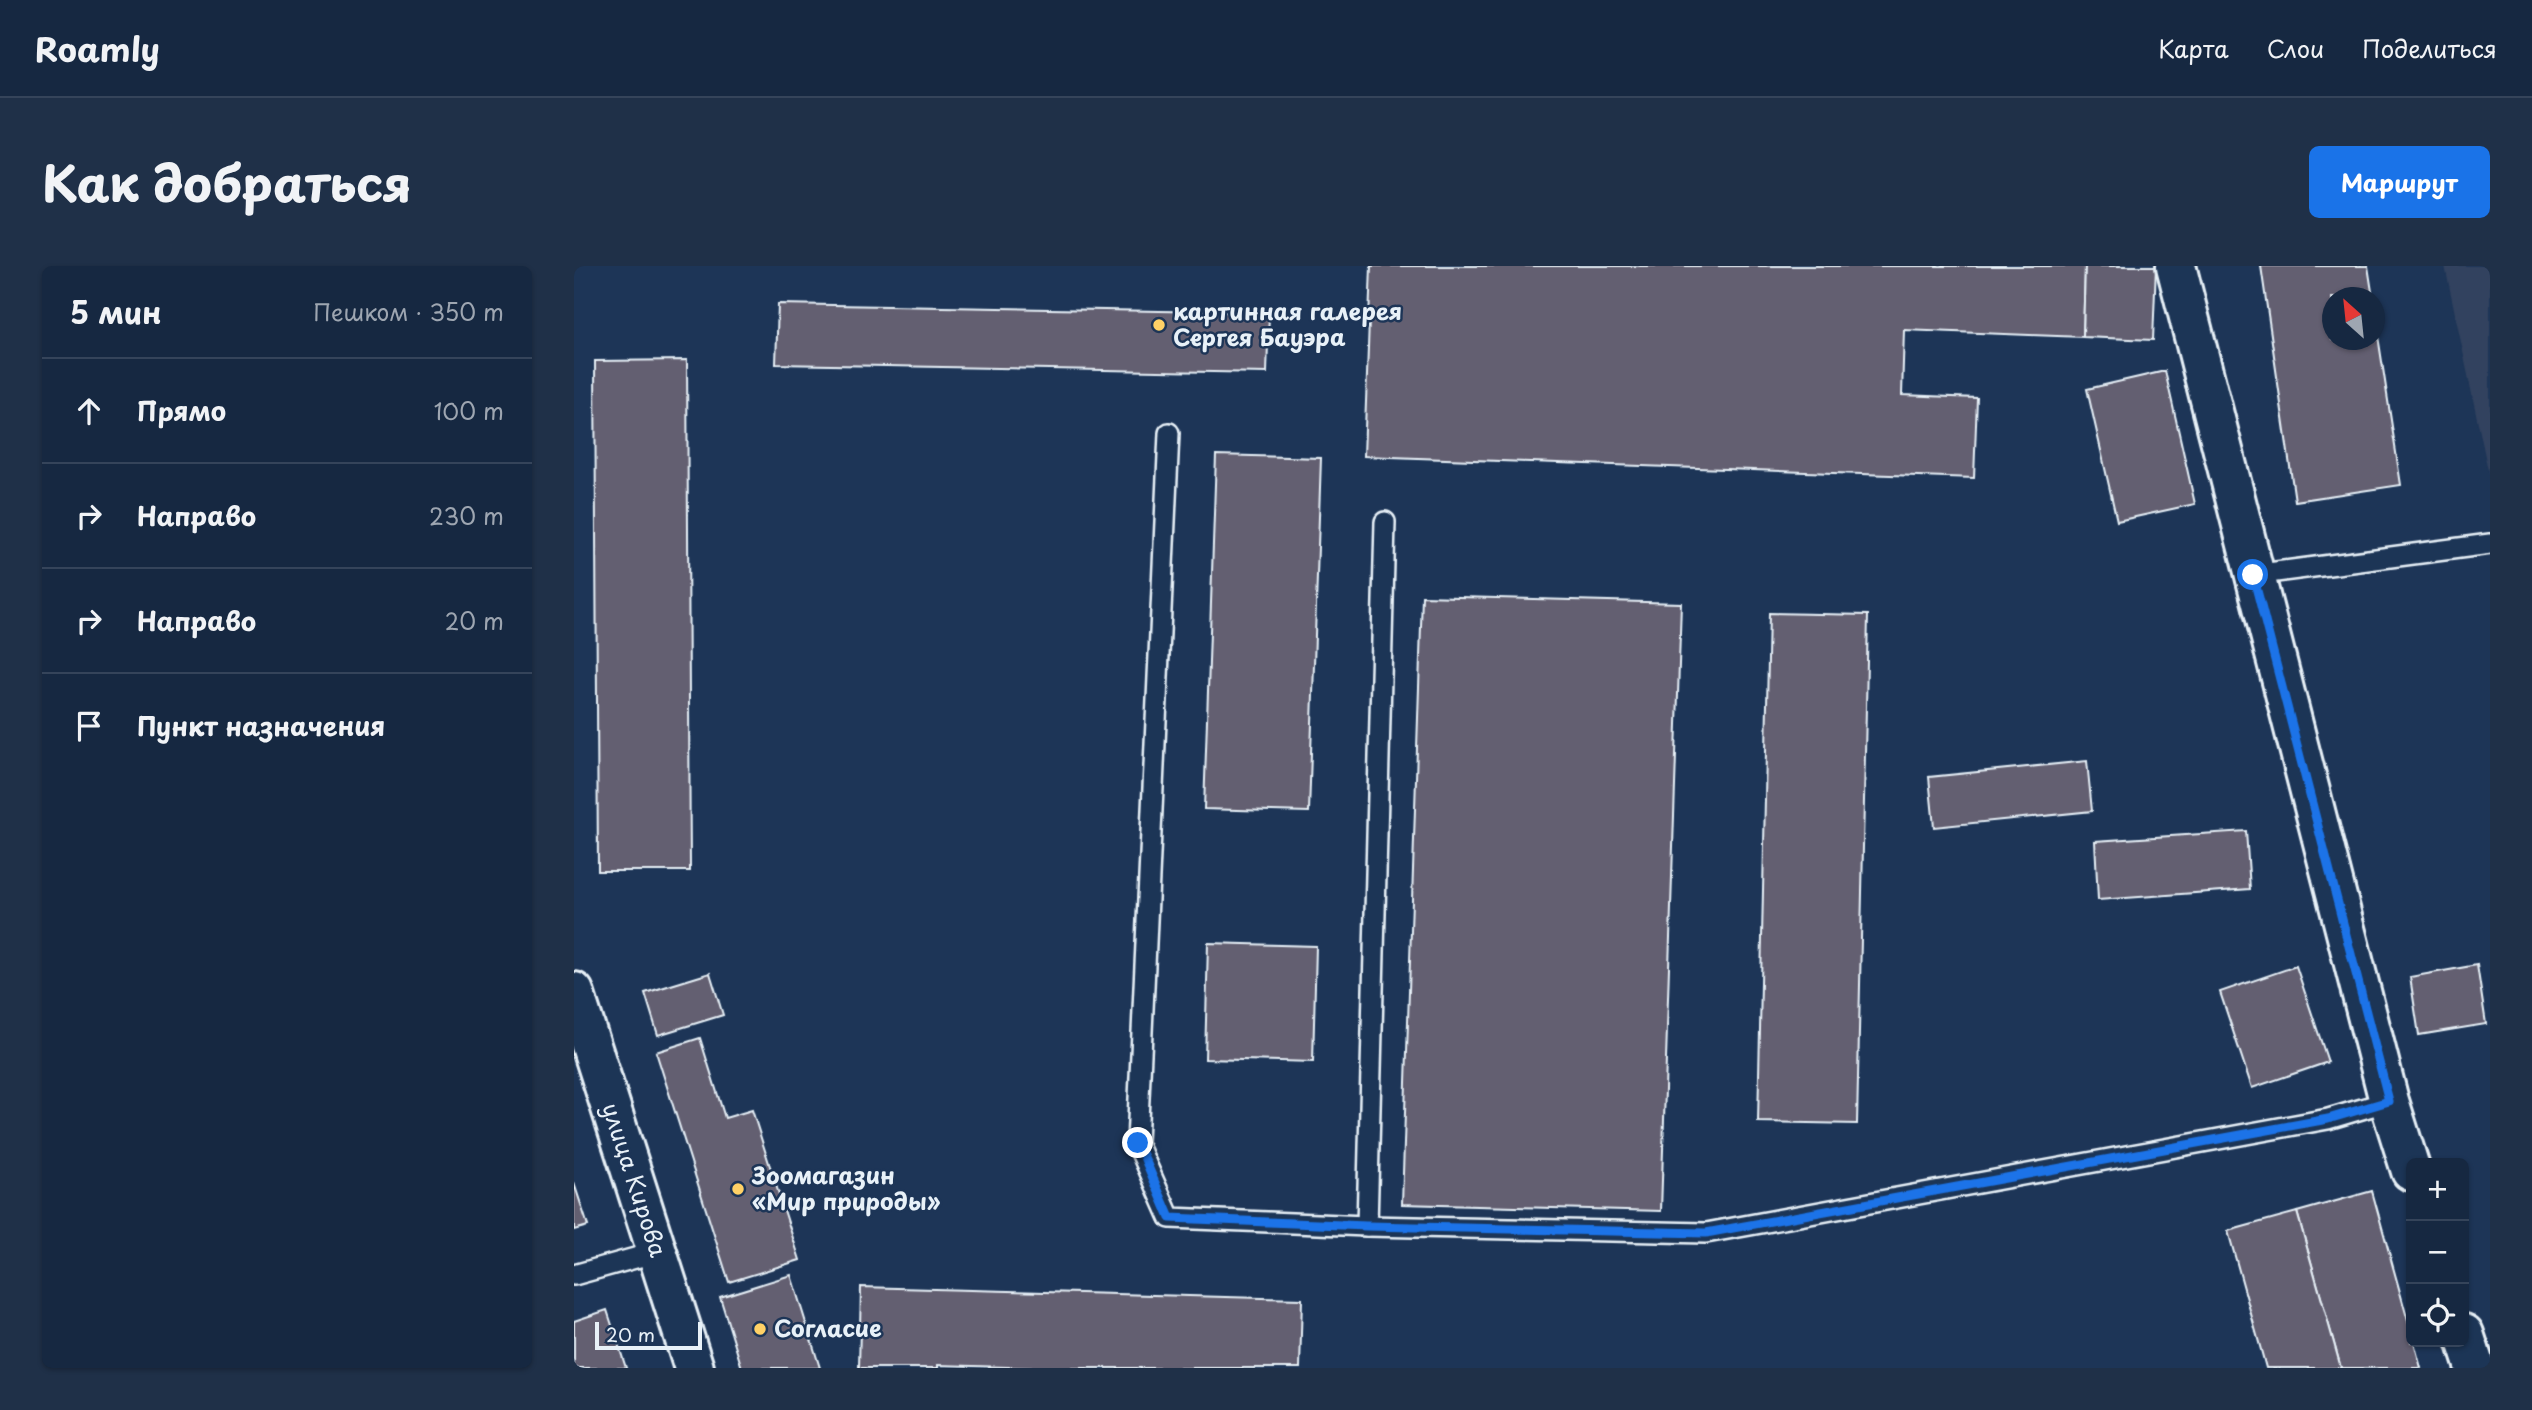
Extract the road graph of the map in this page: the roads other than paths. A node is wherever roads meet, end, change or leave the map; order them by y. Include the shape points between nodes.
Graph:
1 (2176, 266) edge
2 (1169, 433) dead end
3 (1385, 522) dead end
4 (2490, 544) edge
5 (2253, 575) junction
6 (574, 992) edge
7 (2389, 1101) junction
8 (2407, 1158) edge
9 (1367, 1226) junction
10 (657, 1252) junction
11 (574, 1275) edge
12 (2468, 1347) edge
13 (694, 1368) edge
14 (2474, 1368) edge

1 - 5 street
2 - 9 lane via 1138,1143 1170,1218
3 - 9 lane
4 - 5 lane
5 - 7 street
6 - 10 street, улица Кирова
7 - 8 street
7 - 9 lane via 2328,1119 1706,1233
10 - 11 lane
10 - 13 street, улица Кирова
12 - 14 street

